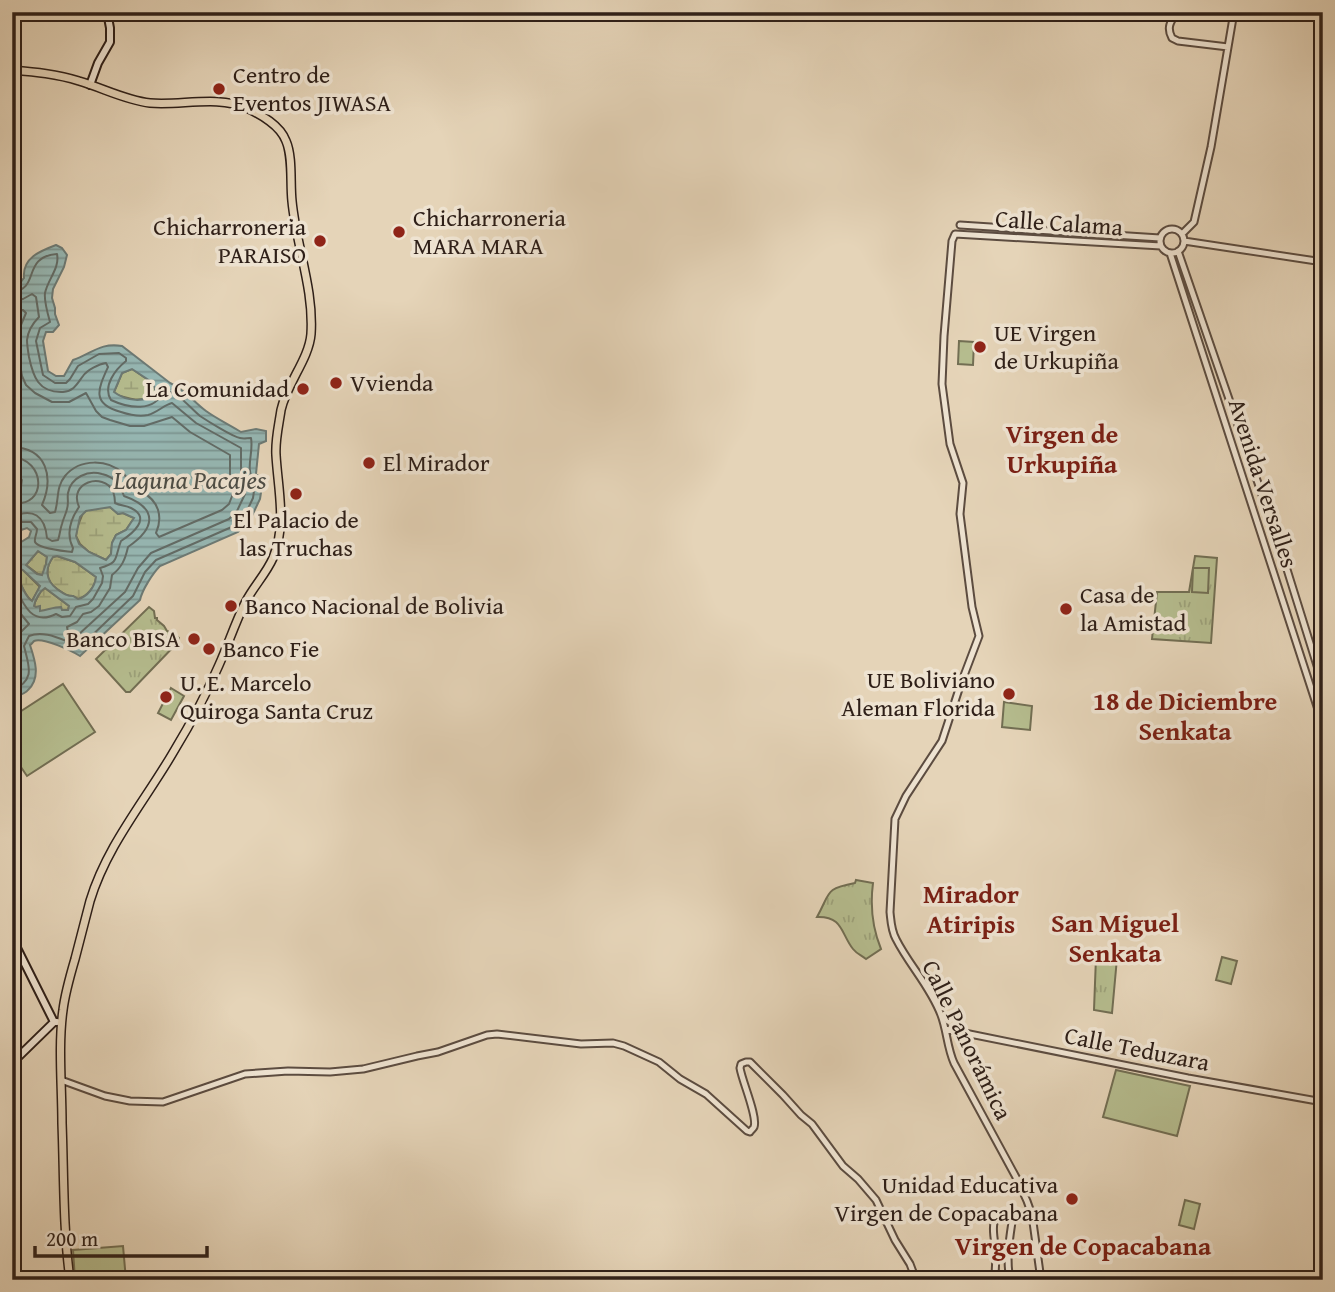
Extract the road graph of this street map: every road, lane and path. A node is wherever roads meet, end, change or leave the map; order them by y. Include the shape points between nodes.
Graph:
1 (107, 12) edge
2 (1177, 12) edge
3 (1234, 12) edge
4 (1228, 47) junction
5 (12, 70) edge
6 (90, 85) junction
7 (960, 225) dead end
8 (955, 234) joint
9 (1182, 234) junction
10 (1160, 238) junction
11 (1184, 241) junction
12 (1161, 246) junction
13 (1178, 251) junction
14 (1170, 253) junction
15 (1323, 262) edge
16 (1323, 685) edge
17 (1323, 725) edge
18 (12, 938) edge
19 (58, 1022) junction
20 (945, 1029) junction
21 (12, 1063) edge
22 (61, 1080) junction
23 (1323, 1102) edge
24 (70, 1280) edge
25 (916, 1280) edge
26 (995, 1280) edge
27 (1010, 1280) edge
28 (1041, 1280) edge

1 - 6 main road via 110,42
2 - 4 street via 1170,22 1172,38
3 - 4 street
4 - 9 street via 1194,222
5 - 6 main road
6 - 19 main road via 153,103 206,101 243,106 280,131 288,151 295,224 310,293 311,336 282,406 275,450 281,505 276,550 245,604 200,705 102,870
7 - 10 street
8 - 12 street, Calle Calama
8 - 20 street, Calle Panorámica via 942,384 950,444 963,483 960,514 979,636 942,741 895,820 890,912 895,938 929,990
9 - 10 street via 1171,228
9 - 11 street
10 - 12 street
11 - 13 street
11 - 15 street
12 - 14 street
13 - 14 street
13 - 16 street, Avenida Versalles
14 - 17 street, Avenida Versalles
18 - 19 main road
19 - 21 main road
19 - 22 main road
20 - 23 street, Calle Teduzara
20 - 28 street, Calle Panorámica via 954,1063 1027,1201
22 - 24 main road
22 - 25 street via 105,1096 163,1102 245,1074 363,1069 453,1048 487,1035 613,1043 659,1062 750,1132 754,1122 740,1068 750,1062 812,1124 876,1200
26 - 27 street via 994,1223 1003,1214 1012,1222 1007,1258

